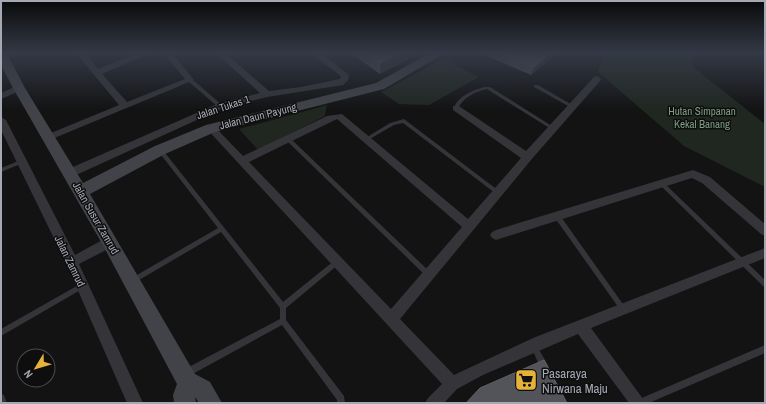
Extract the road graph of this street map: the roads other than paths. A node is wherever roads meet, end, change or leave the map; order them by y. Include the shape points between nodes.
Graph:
1 (13, 72) edge
2 (183, 72) edge
3 (242, 72) edge
4 (341, 72) edge
5 (405, 72) edge
6 (97, 73) edge
7 (597, 78) dead end
8 (190, 80) junction
9 (536, 86) dead end
10 (19, 88) junction
11 (267, 94) junction
12 (1, 96) edge
13 (125, 106) junction
14 (220, 106) junction
15 (572, 106) junction
16 (456, 108) joint
17 (1, 120) edge
18 (211, 128) junction
19 (553, 128) junction
20 (49, 137) junction
21 (288, 138) junction
22 (366, 139) junction
23 (160, 150) junction
24 (527, 157) junction
25 (242, 161) junction
26 (21, 162) junction
27 (1, 170) edge
28 (70, 173) junction
29 (662, 184) junction
30 (81, 191) junction
31 (497, 192) junction
32 (557, 216) junction
33 (469, 226) junction
34 (222, 229) junction
35 (765, 232) edge
36 (496, 235) dead end
37 (110, 242) junction
38 (765, 253) edge
39 (72, 262) junction
40 (337, 262) junction
41 (743, 262) junction
42 (428, 274) junction
43 (132, 281) junction
44 (765, 284) edge
45 (83, 286) junction
46 (283, 307) junction
47 (624, 309) junction
48 (391, 319) junction
49 (283, 321) junction
50 (581, 326) junction
51 (1, 332) edge
52 (533, 345) junction
53 (765, 349) edge
54 (550, 377) edge
55 (452, 384) junction
56 (186, 387) edge
57 (1, 398) edge
58 (2, 403) edge
59 (135, 403) edge
60 (211, 403) edge
61 (341, 403) edge
62 (433, 403) edge
63 (639, 403) edge

1 - 10 street, Jalan Susur Zamrud
2 - 8 street
3 - 11 street
4 - 11 street, Jalan Tukas 1 via 345,75 344,80 301,90
5 - 18 street, Jalan Daun Payung via 380,86
6 - 13 street
7 - 15 street
8 - 13 street
8 - 14 lane
9 - 15 lane
10 - 12 street
10 - 20 street, Jalan Susur Zamrud
11 - 14 street, Jalan Tukas 1
13 - 20 street
14 - 28 street, Jalan Tukas 1
15 - 19 street
16 - 19 lane via 458,102 481,88 488,88
16 - 24 street
17 - 26 street, Jalan Zamrud
18 - 23 street, Jalan Daun Payung
18 - 25 street
19 - 24 street
20 - 28 street, Jalan Susur Zamrud
21 - 22 street via 339,116
21 - 25 street
21 - 42 lane
22 - 31 lane via 392,124 404,121
22 - 33 street
23 - 30 street, Jalan Daun Payung
23 - 34 lane
24 - 31 street
25 - 40 street
26 - 27 lane
26 - 39 street, Jalan Zamrud
28 - 30 street, Jalan Susur Zamrud
29 - 32 street
29 - 35 street via 697,175
29 - 41 lane
30 - 37 street, Jalan Susur Zamrud
31 - 33 street
32 - 36 street
32 - 47 lane
33 - 42 street
34 - 43 lane
34 - 46 lane
37 - 39 street
37 - 43 street, Jalan Susur Zamrud
38 - 41 street
39 - 45 street, Jalan Zamrud
40 - 46 lane
40 - 48 street
41 - 44 lane
41 - 47 street
42 - 48 street
43 - 56 street, Jalan Susur Zamrud
45 - 51 lane
45 - 59 street, Jalan Zamrud
46 - 49 lane
47 - 50 street
48 - 55 street
49 - 56 lane
49 - 61 lane via 341,399
50 - 52 street
50 - 63 street
52 - 54 lane
52 - 55 street
53 - 63 lane
55 - 62 street
56 - 60 street via 197,385 203,389
57 - 58 lane

